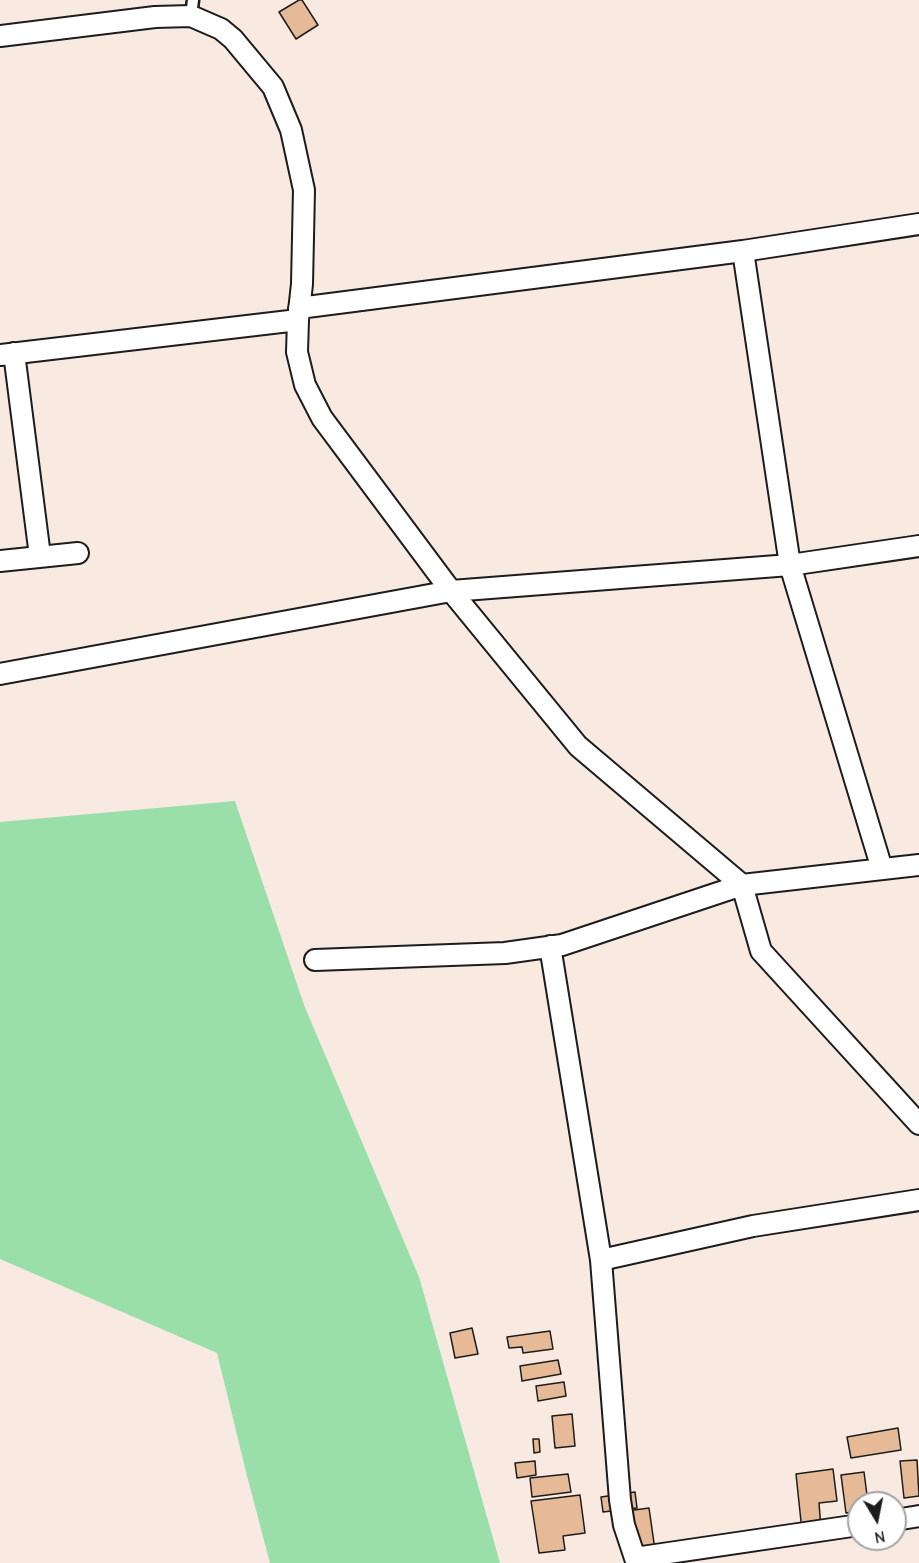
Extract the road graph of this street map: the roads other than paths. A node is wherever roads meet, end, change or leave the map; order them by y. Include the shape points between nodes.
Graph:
1 (192, 8) edge
2 (0, 36) edge
3 (919, 225) edge
4 (743, 251) junction
5 (298, 314) junction
6 (7, 354) edge
7 (919, 546) edge
8 (78, 553) dead end
9 (40, 556) junction
10 (0, 561) edge
11 (789, 566) junction
12 (452, 591) junction
13 (0, 674) edge
14 (919, 865) edge
15 (882, 869) junction
16 (742, 885) junction
17 (550, 946) junction
18 (315, 960) dead end
19 (919, 1124) edge
20 (919, 1200) edge
21 (601, 1260) junction
22 (847, 1527) edge

1 - 2 street via 155,17
1 - 5 street via 233,39 273,87 291,130 304,190
3 - 4 street
4 - 5 street
4 - 11 street
5 - 6 street
5 - 12 street via 297,352 305,385 322,418
6 - 9 street
7 - 11 street
8 - 9 street
9 - 10 street
11 - 12 street
11 - 15 street
12 - 13 street
12 - 16 street via 578,746
14 - 15 street
15 - 16 street
16 - 17 street
16 - 19 street via 761,951
17 - 18 street via 505,953
17 - 21 street
20 - 21 street via 753,1226
21 - 22 street via 620,1500 635,1558

